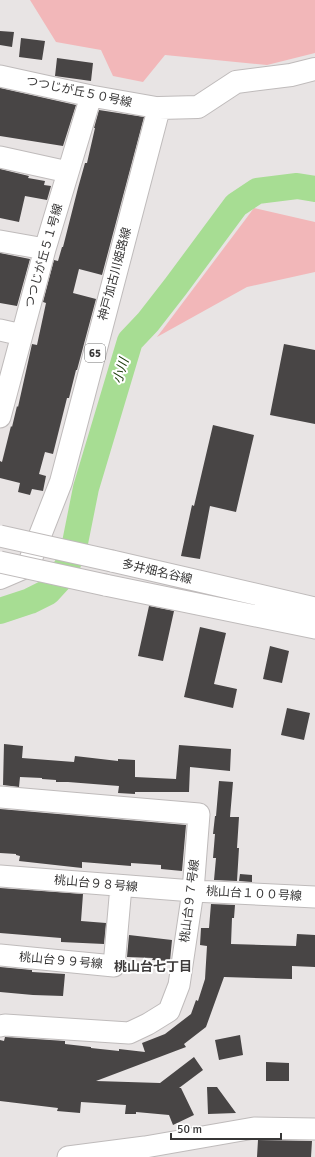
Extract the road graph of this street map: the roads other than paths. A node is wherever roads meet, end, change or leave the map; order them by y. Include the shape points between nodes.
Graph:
1 (315, 68) edge
2 (0, 76) edge
3 (91, 96) junction
4 (159, 108) junction
5 (0, 158) edge
6 (68, 172) junction
7 (0, 241) edge
8 (45, 249) junction
9 (0, 330) edge
10 (22, 335) junction
11 (0, 417) edge
12 (0, 536) edge
13 (0, 562) edge
14 (0, 578) edge
15 (315, 608) edge
16 (315, 628) edge
17 (0, 797) edge
18 (0, 876) edge
19 (121, 886) junction
20 (193, 891) junction
21 (315, 897) edge
22 (0, 955) edge
23 (0, 1026) edge
24 (315, 1129) edge
25 (146, 1152) edge
26 (68, 1157) edge

1 - 4 main road via 291,75 236,82 198,107
2 - 3 street, つつじが丘５０号線
3 - 4 street, つつじが丘５０号線
3 - 6 street, つつじが丘５１号線
4 - 14 main road, 神戸加古川姫路線 / 65 via 61,482 28,566
5 - 6 street
6 - 8 street, つつじが丘５１号線
7 - 8 street
8 - 10 street, つつじが丘５１号線
9 - 10 street
10 - 11 street, つつじが丘５１号線
12 - 15 street, 多井畑名谷線, bridge
13 - 16 street, 多井畑名谷線, bridge
17 - 20 street, 桃山台９７号線 via 199,814
18 - 19 street, 桃山台９８号線
19 - 20 street, 桃山台９８号線
19 - 22 street, 桃山台９９号線 via 114,966
20 - 21 street, 桃山台１００号線
20 - 23 street, 桃山台９７号線 via 180,985 168,1011 129,1033
24 - 25 street via 254,1128
25 - 26 street

